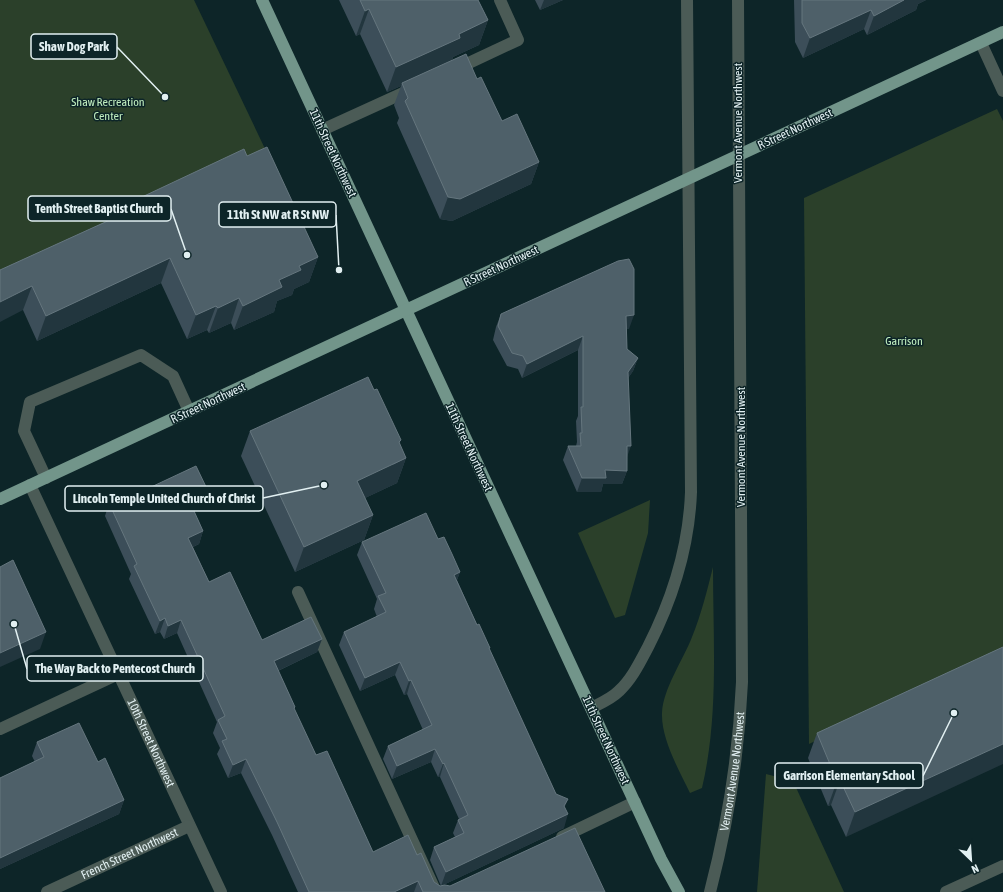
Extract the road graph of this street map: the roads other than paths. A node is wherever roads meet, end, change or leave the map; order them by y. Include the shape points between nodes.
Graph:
1 (262, 0) edge
2 (500, 0) edge
3 (687, 0) edge
4 (738, 0) edge
5 (1003, 32) edge
6 (981, 43) junction
7 (449, 72) edge
8 (421, 85) edge
9 (1003, 91) edge
10 (322, 130) junction
11 (738, 155) junction
12 (689, 179) junction
13 (406, 310) junction
14 (189, 411) junction
15 (46, 478) junction
16 (30, 486) junction
17 (0, 500) edge
18 (298, 592) dead end
19 (118, 674) junction
20 (591, 708) junction
21 (0, 729) edge
22 (635, 802) junction
23 (189, 826) junction
24 (552, 841) edge
25 (1003, 866) edge
26 (47, 892) edge
27 (221, 892) edge
28 (436, 892) edge
29 (679, 892) edge
30 (710, 892) edge
31 (946, 892) edge

1 - 10 main road, 11th Street Northwest
2 - 7 street via 518,40
3 - 12 street
4 - 11 street, Vermont Avenue Northwest
5 - 6 main road, R Street Northwest
6 - 9 street
6 - 11 main road, R Street Northwest
8 - 10 street
10 - 13 main road, 11th Street Northwest
11 - 12 main road, R Street Northwest
11 - 30 street, Vermont Avenue Northwest via 742,682 735,773 721,852
12 - 13 main road, R Street Northwest
12 - 20 street via 692,492 687,538 672,593 639,664 614,696
13 - 14 main road, R Street Northwest
13 - 20 main road, 11th Street Northwest
14 - 15 main road, R Street Northwest
14 - 15 street via 173,376 141,355 30,402 24,431
15 - 16 main road, R Street Northwest
16 - 17 main road, R Street Northwest
16 - 19 street, 10th Street Northwest
18 - 28 street
19 - 21 street
19 - 23 street, 10th Street Northwest
20 - 22 main road, 11th Street Northwest
22 - 24 street
22 - 29 main road, 11th Street Northwest via 661,860
23 - 26 street, French Street Northwest
23 - 27 street, 10th Street Northwest
25 - 31 street

